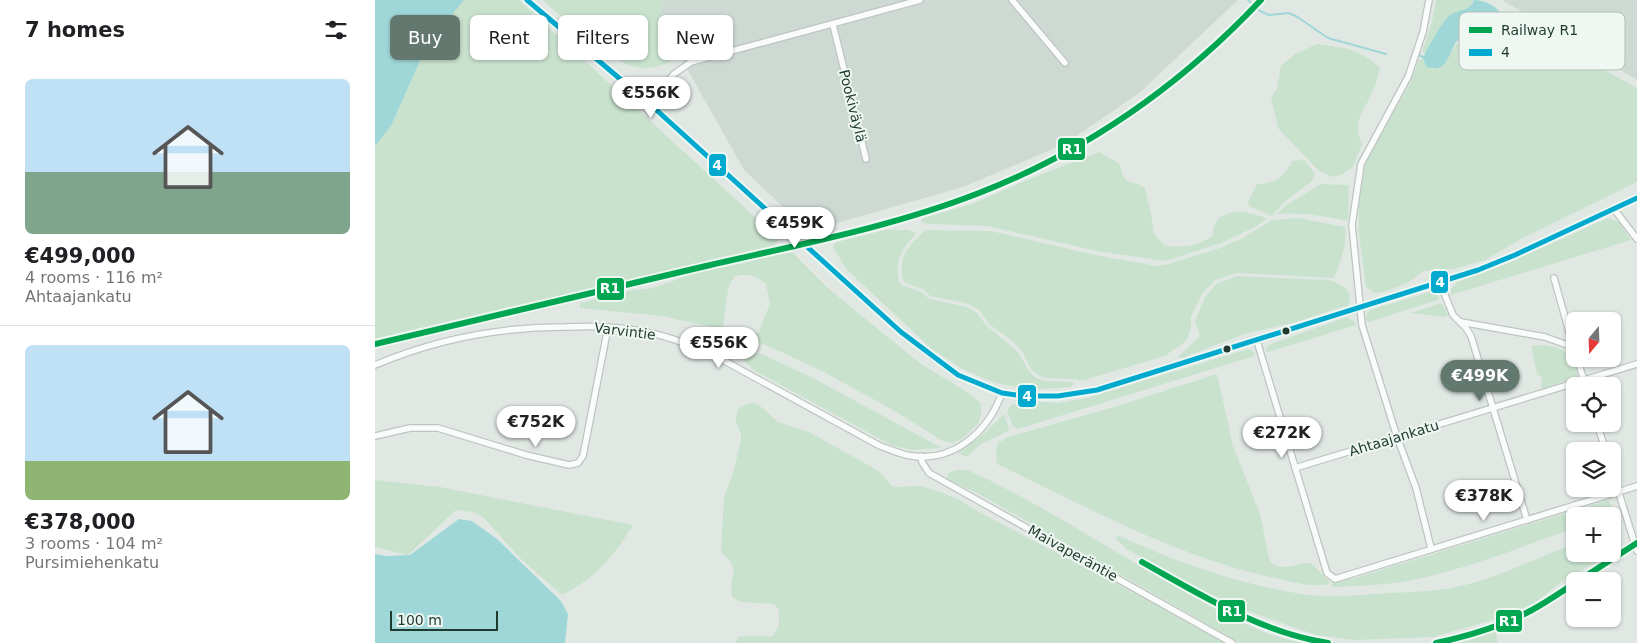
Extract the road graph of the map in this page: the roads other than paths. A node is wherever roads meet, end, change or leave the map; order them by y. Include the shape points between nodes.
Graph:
1 (527, 0) edge
2 (921, 0) edge
3 (1012, 0) edge
4 (1429, 0) edge
5 (833, 25) junction
6 (1065, 63) dead end
7 (649, 103) junction
8 (866, 159) dead end
9 (1637, 198) edge
10 (1614, 209) junction
11 (1637, 239) edge
12 (1554, 278) dead end
13 (1440, 283) junction
14 (1359, 309) junction
15 (1566, 321) edge
16 (1459, 322) junction
17 (608, 327) junction
18 (1257, 341) junction
19 (1566, 346) edge
20 (1637, 364) edge
21 (375, 365) edge
22 (1603, 377) edge
23 (1566, 389) edge
24 (1002, 392) junction
25 (1492, 408) junction
26 (375, 436) edge
27 (1397, 437) junction
28 (921, 456) junction
29 (1295, 468) junction
30 (1637, 486) edge
31 (1621, 492) edge
32 (1605, 497) edge
33 (1619, 497) edge
34 (1527, 520) junction
35 (1431, 548) junction
36 (1637, 550) edge
37 (1232, 643) edge

1 - 7 street
2 - 5 street
3 - 6 street
4 - 14 street via 1423,32 1408,77 1361,164 1352,225
5 - 7 street via 691,62 674,74
5 - 8 street, Pookiväylä
7 - 24 street via 926,353 958,375
9 - 10 street
10 - 11 street
10 - 13 street via 1515,255
12 - 15 street
13 - 14 street
13 - 16 street
14 - 18 street
14 - 27 street via 1361,326
16 - 19 street via 1545,337
16 - 25 street via 1471,336
17 - 21 street, Varvintie via 543,327 472,334 425,346
17 - 26 street via 583,456 578,463 569,465 537,458 438,428 410,428
17 - 28 street, Varvintie via 641,331 686,343 732,364 880,446 906,455
18 - 24 street via 1078,394 1038,396
18 - 29 street
20 - 22 street, Ahtaajankatu
23 - 25 street, Ahtaajankatu
24 - 28 street, Varvintie via 993,414 971,439 952,450
25 - 27 street, Ahtaajankatu
25 - 34 street
27 - 29 street, Ahtaajankatu
27 - 35 street via 1416,488
28 - 37 street, Maivaperäntie via 929,474
29 - 35 street via 1331,578
30 - 31 street
32 - 34 street
33 - 36 street
34 - 35 street

